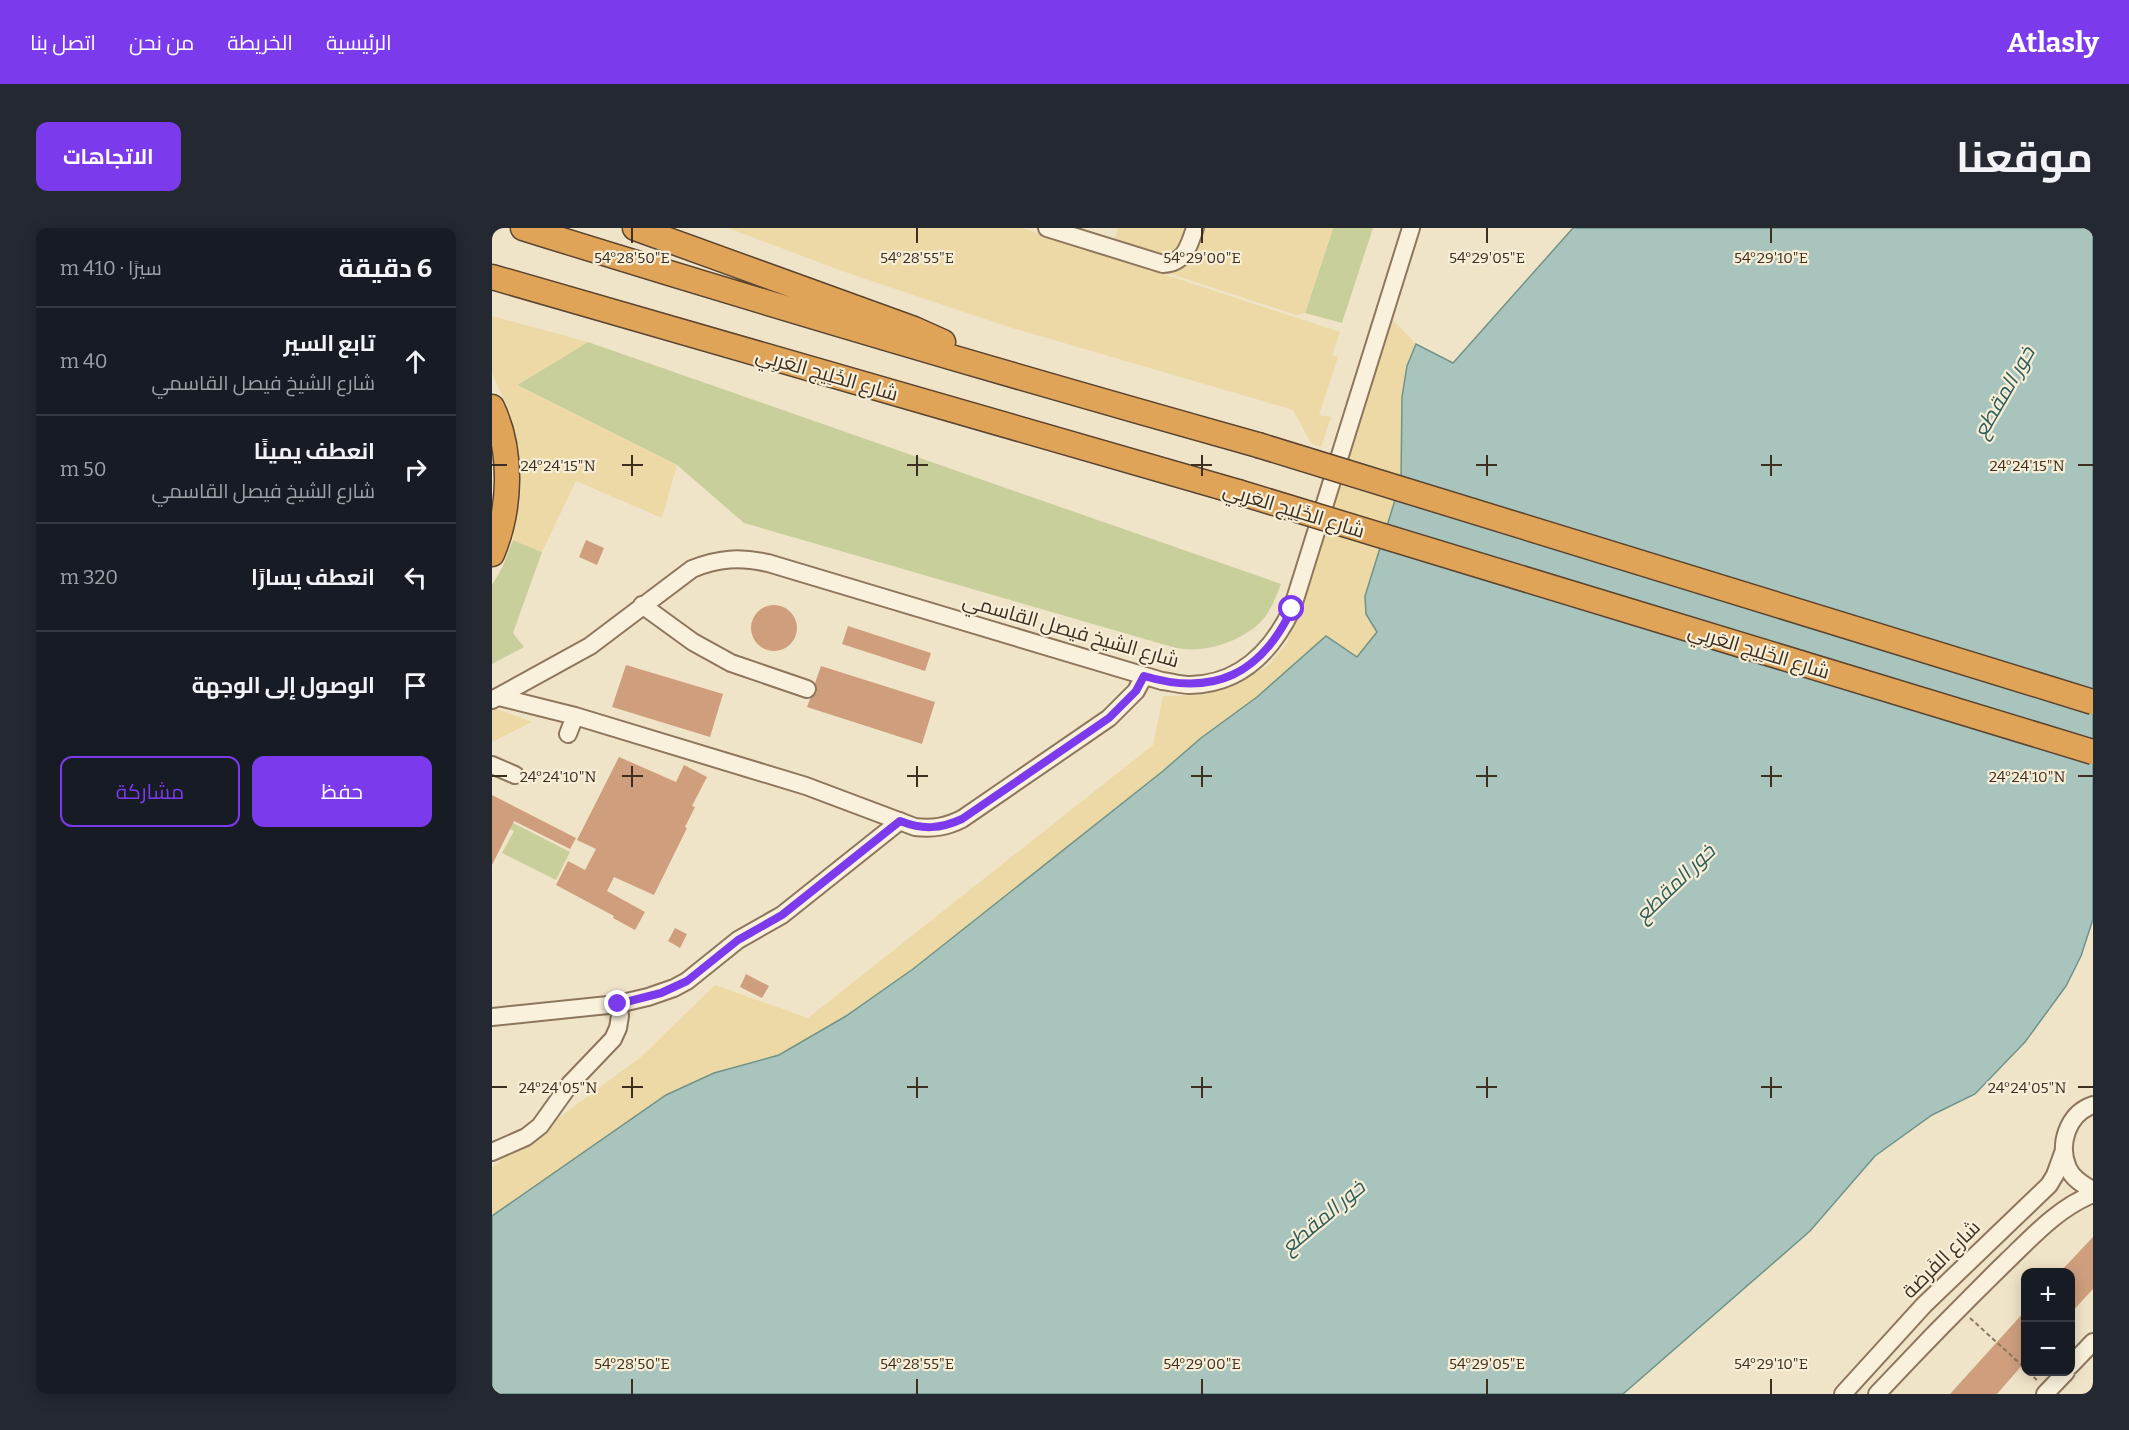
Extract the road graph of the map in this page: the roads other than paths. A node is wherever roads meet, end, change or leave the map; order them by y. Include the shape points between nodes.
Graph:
1 (523, 228) edge
2 (635, 228) edge
3 (1047, 228) edge
4 (1195, 228) edge
5 (1412, 228) edge
6 (492, 277) edge
7 (1027, 380) junction
8 (492, 407) edge
9 (492, 554) edge
10 (642, 605) junction
11 (1144, 676) junction
12 (807, 689) dead end
13 (495, 699) edge
14 (2093, 702) edge
15 (575, 716) junction
16 (568, 734) dead end
17 (2093, 752) edge
18 (492, 765) edge
19 (515, 775) dead end
20 (900, 821) junction
21 (618, 1004) junction
22 (492, 1017) edge
23 (2091, 1103) edge
24 (492, 1152) edge
25 (2063, 1153) junction
26 (2093, 1192) edge
27 (2093, 1342) edge
28 (2075, 1361) edge
29 (2061, 1376) edge
30 (1843, 1394) edge
31 (1877, 1394) edge
32 (2045, 1394) edge

1 - 7 highway
2 - 7 highway via 914,329
3 - 4 street via 1162,264 1184,255
5 - 11 street, شارع الشيخ فيصل القاسمي via 1292,609 1282,630 1265,652 1218,681 1190,685
6 - 17 highway, شارع الخَلِيج العَربِي, bridge via 1238,492
7 - 14 highway, bridge via 1258,445
8 - 9 highway via 505,455 507,493 500,536
10 - 11 street, شارع الشيخ فيصل القاسمي via 692,569 711,561 749,559
10 - 12 street via 711,653
10 - 13 street, شارع الشيخ فيصل القاسمي via 590,646
11 - 20 street via 1136,691 1109,718 962,819 932,829
13 - 15 street
15 - 16 street
15 - 20 street via 806,786
18 - 19 street
20 - 21 street via 782,915 738,940 687,981 661,993
21 - 22 street
21 - 24 street via 620,1016 613,1039 570,1084 540,1126 526,1137
23 - 25 street, شارع الفَرضة via 2073,1119 2065,1134
25 - 26 street via 2069,1170
25 - 30 street, شارع الفَرضة via 2049,1185 1932,1297
26 - 31 street via 2058,1214 1959,1308
27 - 28 street
29 - 32 street

